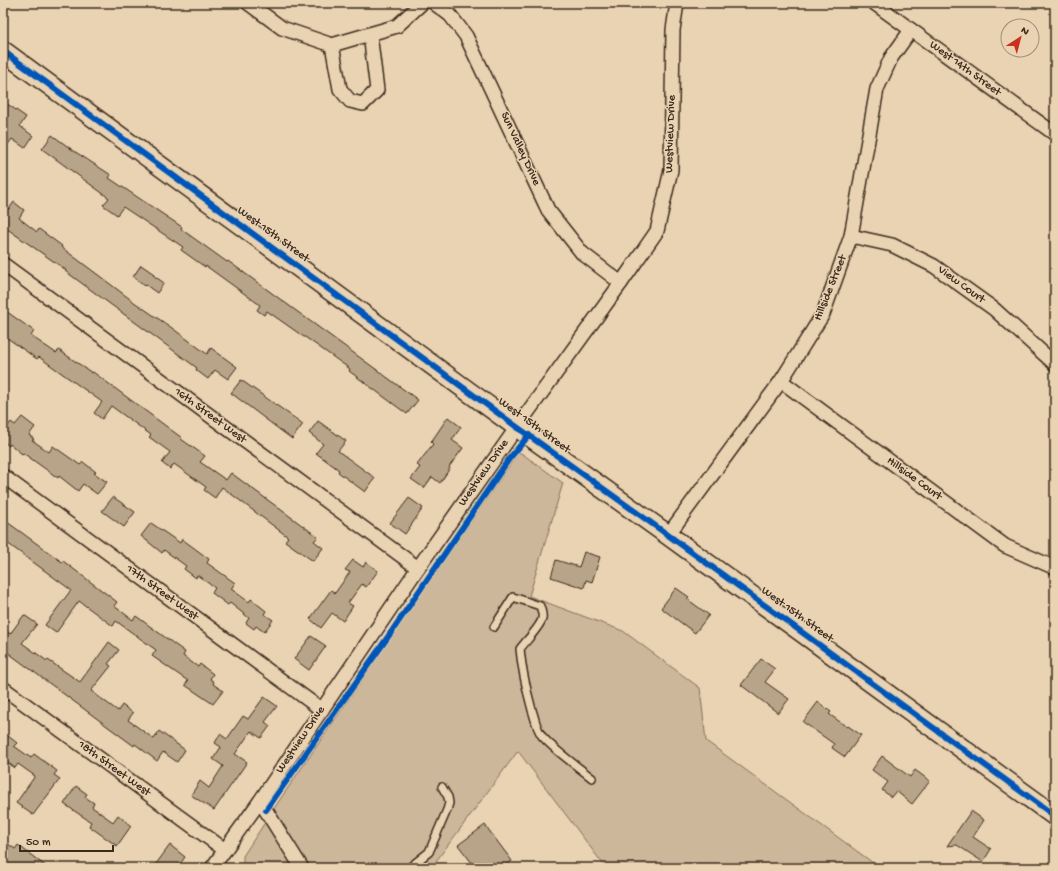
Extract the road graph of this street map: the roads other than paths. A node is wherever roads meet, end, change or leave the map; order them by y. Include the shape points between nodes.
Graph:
1 (248, 3) edge
2 (422, 3) edge
3 (434, 3) edge
4 (677, 3) edge
5 (874, 3) edge
6 (911, 30) junction
7 (370, 34) junction
8 (332, 44) junction
9 (3, 50) edge
10 (1055, 134) edge
11 (850, 236) junction
12 (3, 264) edge
13 (621, 283) junction
14 (1055, 364) edge
15 (781, 381) junction
16 (517, 427) junction
17 (3, 476) edge
18 (668, 535) junction
19 (1053, 567) dead end
20 (418, 568) junction
21 (494, 627) dead end
22 (3, 688) edge
23 (322, 710) junction
24 (592, 778) dead end
25 (442, 787) dead end
26 (260, 801) junction
27 (1055, 816) edge
28 (224, 850) junction
29 (212, 868) edge
30 (302, 868) edge
31 (409, 868) edge

1 - 8 street via 282,28
2 - 7 street via 397,26
3 - 13 street, Sun Valley Drive via 450,16 466,36 548,210 582,253
4 - 13 street, Westview Drive via 673,30 671,170 657,231
5 - 6 street, West 14th Street
6 - 10 street, West 14th Street
6 - 11 street, Hillside Street via 891,58 877,89
7 - 8 street
7 - 8 street via 377,90 363,104 350,101 340,89
9 - 16 street, West 15th Street
11 - 14 street, View Court via 892,245 934,266 994,309
11 - 15 street, Hillside Street via 823,314
12 - 20 street, 16th Street West
13 - 16 street, Westview Drive
15 - 18 street, Hillside Street
15 - 19 street, Hillside Court via 1006,546
16 - 18 street, West 15th Street
16 - 20 street, Westview Drive
17 - 23 street, 17th Street West
18 - 27 street, West 15th Street
20 - 23 street, Westview Drive
21 - 24 lane via 513,597 540,606 542,619 520,649 525,685 538,729 554,747
22 - 28 street, 18th Street West
23 - 26 street, Westview Drive
25 - 31 lane via 448,797 447,810 429,852
26 - 28 street, Westview Drive
26 - 30 street
28 - 29 street, Westview Drive

